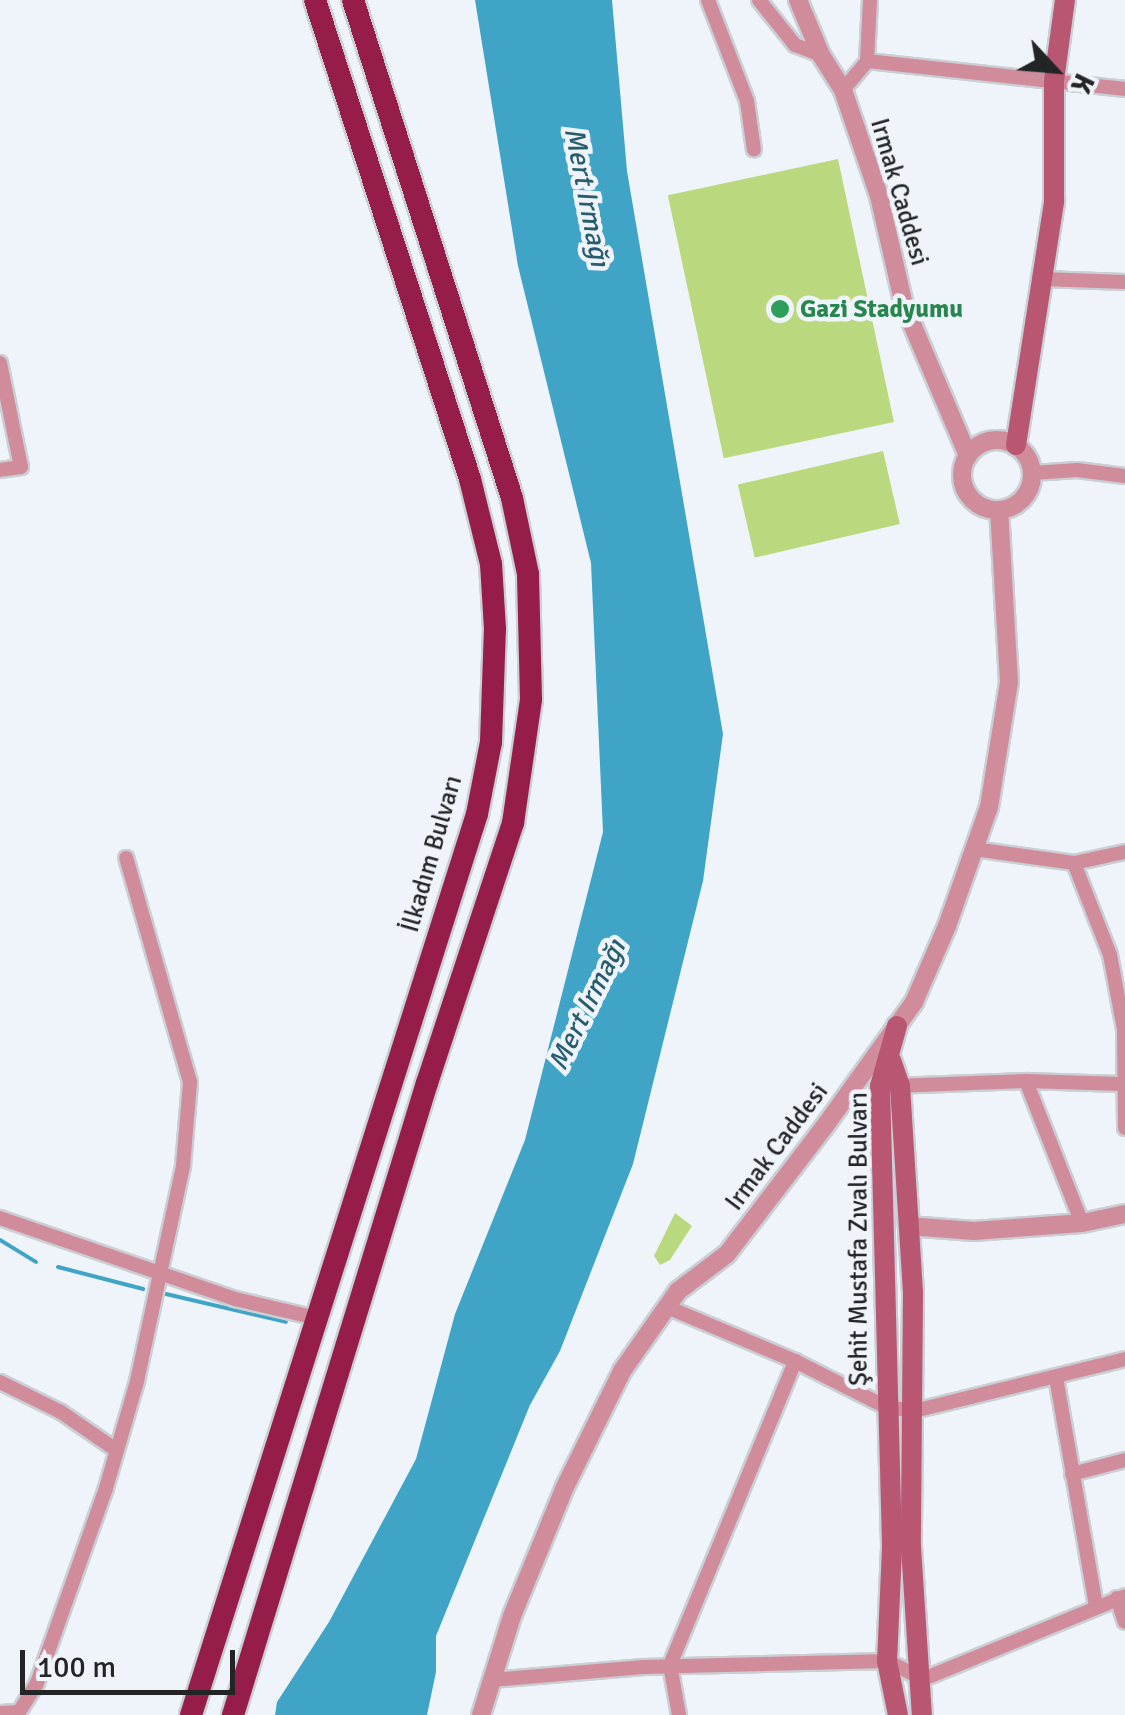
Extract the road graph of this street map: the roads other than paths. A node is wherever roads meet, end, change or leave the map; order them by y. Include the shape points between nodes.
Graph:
1 (315, 0) edge
2 (353, 0) edge
3 (708, 0) edge
4 (760, 0) edge
5 (798, 0) edge
6 (870, 0) edge
7 (1066, 0) edge
8 (820, 55) junction
9 (867, 61) junction
10 (1054, 81) junction
11 (1125, 89) edge
12 (843, 90) junction
13 (754, 150) dead end
14 (1042, 279) junction
15 (1125, 282) edge
16 (0, 363) edge
17 (1016, 445) junction
18 (968, 456) junction
19 (0, 470) edge
20 (1032, 473) junction
21 (1125, 476) edge
22 (999, 510) junction
23 (974, 850) junction
24 (1125, 852) edge
25 (126, 858) dead end
26 (1074, 863) junction
27 (897, 1026) junction
28 (1026, 1081) junction
29 (1122, 1084) junction
30 (890, 1086) junction
31 (1124, 1111) edge
32 (1125, 1128) edge
33 (1125, 1214) edge
34 (0, 1218) edge
35 (1082, 1224) junction
36 (908, 1226) junction
37 (157, 1273) junction
38 (666, 1307) junction
39 (316, 1318) junction
40 (1125, 1359) edge
41 (795, 1361) junction
42 (1056, 1377) junction
43 (0, 1382) edge
44 (886, 1407) junction
45 (914, 1411) junction
46 (116, 1450) junction
47 (1125, 1460) edge
48 (1072, 1474) junction
49 (1121, 1597) edge
50 (1096, 1607) junction
51 (1125, 1622) edge
52 (887, 1661) junction
53 (670, 1665) junction
54 (923, 1678) junction
55 (492, 1680) junction
56 (0, 1713) edge
57 (191, 1715) edge
58 (232, 1715) edge
59 (481, 1715) edge
60 (679, 1715) edge
61 (898, 1715) edge
62 (922, 1715) edge

1 - 39 highway, İlkadım Bulvarı via 470,479 491,564 495,630 491,742 476,814
2 - 58 highway via 512,498 528,574 531,699 512,823
3 - 13 street via 747,101
4 - 8 street via 795,45
5 - 8 street, Irmak Caddesi
6 - 9 street
7 - 10 main road
8 - 12 street, Irmak Caddesi
9 - 10 street
9 - 12 street
10 - 11 street
10 - 14 main road via 1054,201
12 - 18 street, Irmak Caddesi via 879,196 904,305
14 - 15 street
14 - 17 main road
16 - 19 street via 21,467
17 - 18 street via 995,440
17 - 20 street
18 - 22 street via 962,477 970,497
20 - 21 street
20 - 22 street via 1020,502
22 - 23 street, Irmak Caddesi via 1008,682 989,807
23 - 26 street
23 - 27 street, Irmak Caddesi via 914,1002
24 - 26 street
25 - 37 street via 190,1082 183,1166
26 - 29 street via 1110,955 1124,1030
27 - 30 main road, Şehit Mustafa Zıvalı Bulvarı
27 - 38 street, Irmak Caddesi via 727,1254
28 - 29 street
28 - 30 street
28 - 35 street
29 - 31 street
30 - 36 main road, Şehit Mustafa Zıvalı Bulvarı
30 - 44 main road, Şehit Mustafa Zıvalı Bulvarı
31 - 32 street
33 - 35 street
34 - 37 street
35 - 36 street via 974,1231
36 - 45 main road, Şehit Mustafa Zıvalı Bulvarı
37 - 39 street
37 - 46 street
38 - 41 street
38 - 55 street, Irmak Caddesi via 622,1372 565,1487
39 - 57 highway, İlkadım Bulvarı
40 - 42 street
41 - 44 street
41 - 53 street
42 - 45 street
42 - 48 street
43 - 46 street
44 - 45 street
44 - 52 main road, Şehit Mustafa Zıvalı Bulvarı via 892,1548
45 - 54 main road, Şehit Mustafa Zıvalı Bulvarı via 912,1547
46 - 56 street via 37,1683 18,1712
47 - 48 street
48 - 50 street
49 - 50 street
49 - 51 street
50 - 54 street
52 - 53 street
52 - 54 street
52 - 61 main road, Şehit Mustafa Zıvalı Bulvarı
53 - 55 street
53 - 60 street
54 - 62 main road, Şehit Mustafa Zıvalı Bulvarı
55 - 59 street, Irmak Caddesi

